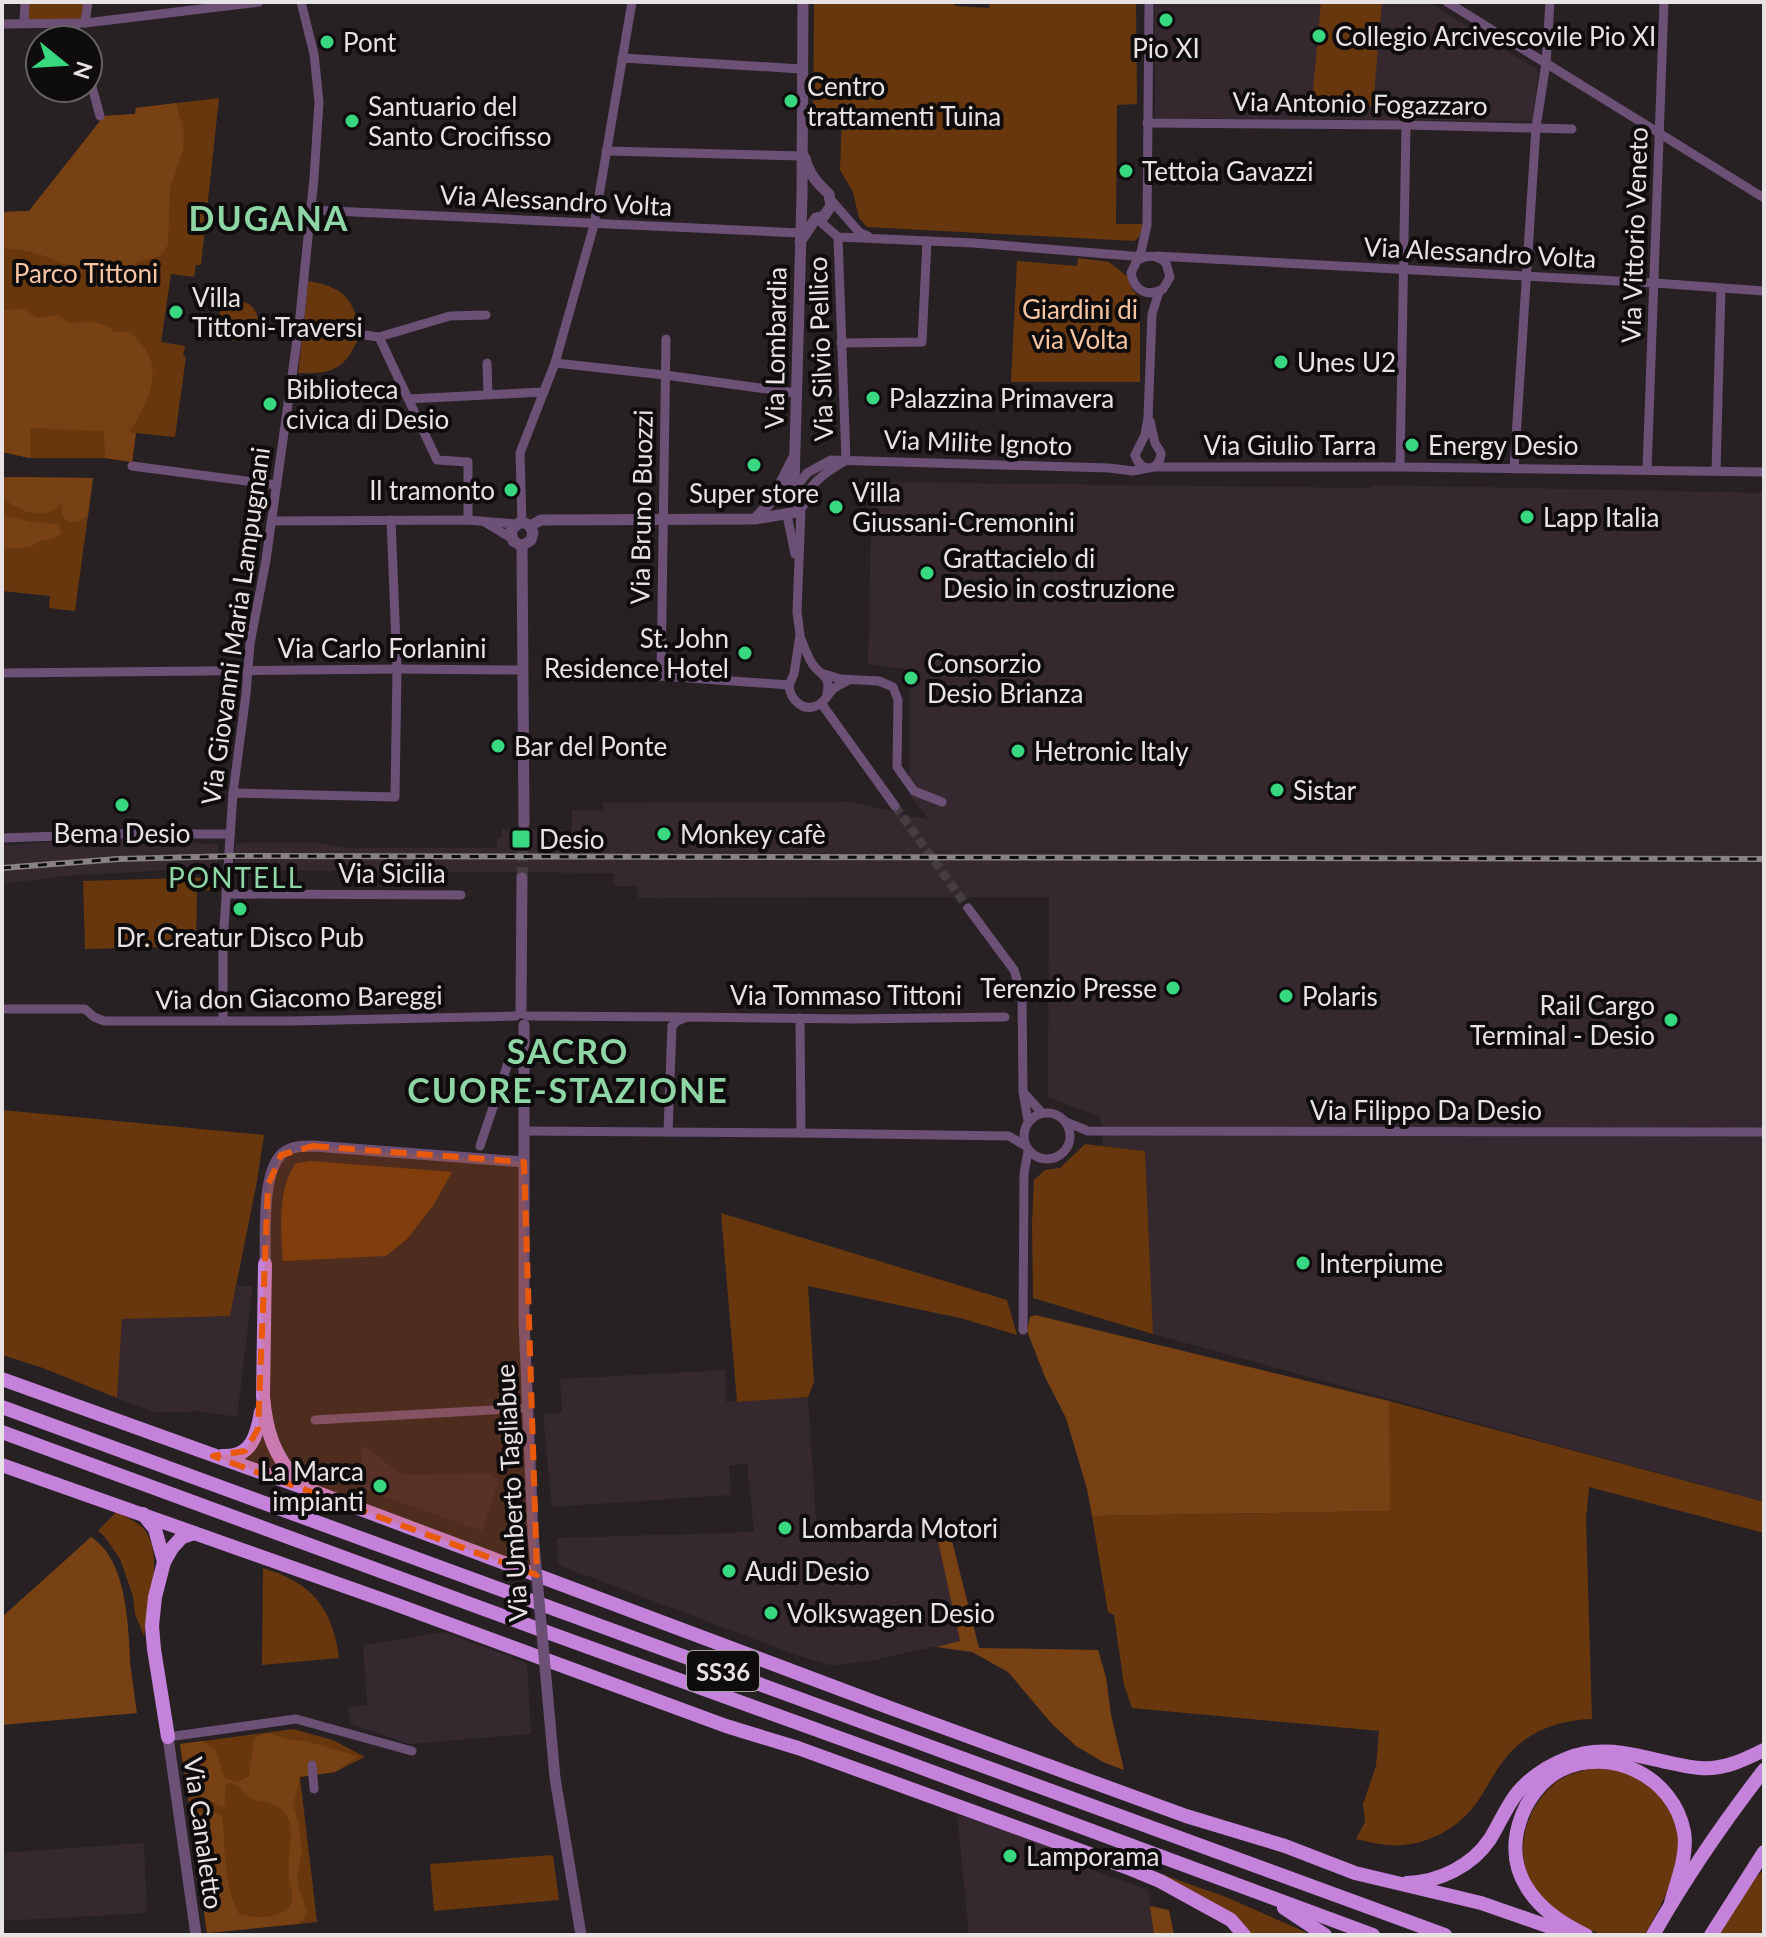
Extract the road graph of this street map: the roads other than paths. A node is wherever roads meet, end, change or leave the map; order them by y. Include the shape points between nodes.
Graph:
1 (25, 2) edge
2 (88, 2) edge
3 (259, 2) edge
4 (301, 2) edge
5 (632, 2) edge
6 (803, 2) edge
7 (1149, 2) edge
8 (1447, 2) edge
9 (1550, 2) edge
10 (1664, 2) edge
11 (176, 6) edge
12 (24, 23) junction
13 (74, 23) joint
14 (85, 23) junction
15 (2, 24) edge
16 (622, 58) junction
17 (1546, 63) junction
18 (801, 69) junction
19 (97, 104) edge
20 (100, 116) dead end
21 (1147, 123) junction
22 (1406, 125) junction
23 (1536, 127) junction
24 (1572, 129) dead end
25 (1658, 134) junction
26 (802, 140) junction
27 (606, 151) junction
28 (802, 156) junction
29 (822, 188) junction
30 (1764, 198) edge
31 (831, 200) junction
32 (802, 202) junction
33 (311, 210) junction
34 (816, 218) junction
35 (594, 225) junction
36 (838, 237) junction
37 (800, 238) junction
38 (875, 239) junction
39 (927, 241) junction
40 (1112, 256) junction
41 (1146, 257) junction
42 (1193, 257) junction
43 (1403, 270) junction
44 (1170, 272) junction
45 (1131, 273) junction
46 (1528, 277) junction
47 (1655, 283) junction
48 (1721, 288) junction
49 (1764, 291) edge
50 (1159, 292) junction
51 (1147, 293) junction
52 (486, 315) dead end
53 (299, 326) junction
54 (1151, 328) junction
55 (379, 337) junction
56 (666, 339) dead end
57 (841, 343) junction
58 (487, 363) dead end
59 (555, 363) junction
60 (665, 375) junction
61 (544, 392) junction
62 (796, 393) junction
63 (488, 394) junction
64 (408, 399) junction
65 (1149, 410) junction
66 (1142, 443) junction
67 (1155, 443) junction
68 (795, 455) junction
69 (1135, 455) junction
70 (846, 461) junction
71 (132, 466) dead end
72 (1151, 467) junction
73 (1400, 467) junction
74 (1109, 468) junction
75 (1514, 469) junction
76 (1647, 470) junction
77 (1716, 471) junction
78 (1764, 472) edge
79 (277, 485) junction
80 (795, 485) junction
81 (780, 487) junction
82 (773, 499) junction
83 (803, 502) junction
84 (785, 514) junction
85 (664, 519) junction
86 (755, 519) junction
87 (391, 520) junction
88 (468, 520) junction
89 (272, 521) junction
90 (483, 521) junction
91 (523, 524) junction
92 (511, 538) junction
93 (522, 546) junction
94 (798, 565) junction
95 (800, 635) junction
96 (397, 669) junction
97 (248, 670) junction
98 (522, 670) junction
99 (820, 671) junction
100 (2, 673) edge
101 (548, 673) dead end
102 (794, 674) junction
103 (661, 676) junction
104 (850, 679) junction
105 (789, 685) junction
106 (824, 699) junction
107 (233, 793) junction
108 (942, 802) dead end
109 (895, 806) tunnel mouth
110 (524, 823) tunnel mouth
111 (230, 834) junction
112 (2, 838) edge
113 (522, 878) tunnel mouth
114 (226, 894) junction
115 (461, 895) dead end
116 (968, 908) tunnel mouth
117 (2, 1009) edge
118 (687, 1017) junction
119 (1005, 1017) dead end
120 (660, 1018) junction
121 (800, 1018) junction
122 (223, 1020) junction
123 (521, 1020) junction
124 (672, 1026) junction
125 (524, 1052) junction
126 (1023, 1092) junction
127 (1042, 1113) junction
128 (1066, 1122) junction
129 (1026, 1125) junction
130 (524, 1131) junction
131 (1088, 1131) junction
132 (668, 1132) junction
133 (1764, 1132) edge
134 (801, 1133) junction
135 (1009, 1136) junction
136 (1069, 1143) junction
137 (480, 1146) dead end
138 (1026, 1148) junction
139 (1039, 1159) junction
140 (524, 1162) junction
141 (1024, 1174) junction
142 (265, 1264) joint
143 (1023, 1330) dead end
144 (2, 1379) edge
145 (263, 1396) junction
146 (2, 1407) edge
147 (527, 1408) junction
148 (315, 1420) dead end
149 (2, 1432) edge
150 (213, 1456) junction
151 (2, 1465) edge
152 (302, 1487) junction
153 (143, 1514) junction
154 (194, 1533) junction
155 (164, 1562) junction
156 (168, 1737) junction
157 (1764, 1750) edge
158 (412, 1751) dead end
159 (312, 1765) dead end
160 (1764, 1770) edge
161 (314, 1789) dead end
162 (1762, 1857) edge
163 (1393, 1883) junction
164 (1264, 1894) junction
165 (1671, 1903) junction
166 (196, 1935) edge
167 (581, 1935) edge
168 (1244, 1935) edge
169 (1325, 1935) edge
170 (1373, 1935) edge
171 (1445, 1935) edge
172 (1573, 1935) edge
173 (1586, 1935) edge
174 (1653, 1935) edge
175 (1711, 1935) edge

1 - 12 street
2 - 14 street
3 - 11 street
4 - 33 street, Via Giovanni Maria Lampugnani via 319,102
5 - 16 street
6 - 18 street, Via Lombardia
7 - 21 street
8 - 17 street
9 - 17 street
10 - 25 street, Via Vittorio Veneto
11 - 14 street
12 - 13 street
12 - 15 street
13 - 14 street
16 - 18 street
16 - 27 street
17 - 23 street
17 - 25 street
18 - 26 street, Via Lombardia
19 - 20 street
21 - 22 street, Via Antonio Fogazzaro
21 - 41 street
22 - 23 street, Via Antonio Fogazzaro
22 - 43 street
23 - 24 street, Via Antonio Fogazzaro
23 - 46 street
25 - 30 street
25 - 47 street, Via Vittorio Veneto
26 - 28 street, Via Lombardia
26 - 29 street, Via Lombardia via 809,173
27 - 28 street
27 - 35 street
28 - 32 street, Via Lombardia
29 - 31 street, Via Lombardia
29 - 32 street via 808,190
31 - 34 street, Via Lombardia via 828,213
31 - 38 street via 859,232
32 - 34 street via 807,216
32 - 37 street, Via Lombardia
33 - 35 street, Via Alessandro Volta
33 - 53 street, Via Giovanni Maria Lampugnani
34 - 36 street
34 - 37 street, Via Lombardia
35 - 37 street, Via Alessandro Volta
35 - 59 street
36 - 38 street, Via Alessandro Volta
36 - 57 street, Via Silvio Pellico
37 - 62 street, Via Lombardia
38 - 39 street, Via Alessandro Volta
39 - 40 street, Via Alessandro Volta
39 - 57 street via 922,342
40 - 41 street, Via Alessandro Volta
40 - 45 street
41 - 42 street, Via Alessandro Volta
41 - 44 street via 1166,263
41 - 45 street
42 - 43 street, Via Alessandro Volta
42 - 44 street
43 - 46 street, Via Alessandro Volta
43 - 73 street
44 - 50 street
45 - 51 street via 1136,287
46 - 47 street, Via Alessandro Volta
46 - 75 street
47 - 48 street, Via Alessandro Volta
47 - 76 street, Via Vittorio Veneto
48 - 49 street, Via Alessandro Volta
48 - 77 street
50 - 51 street
50 - 54 street
51 - 54 street
52 - 55 street via 450,316
53 - 55 street
53 - 79 street, Via Giovanni Maria Lampugnani
54 - 65 street
55 - 64 street
56 - 60 street, Via Bruno Buozzi
57 - 70 street, Via Silvio Pellico
58 - 63 street
59 - 60 street
59 - 61 street
60 - 62 street
60 - 85 street, Via Bruno Buozzi
61 - 63 street
61 - 91 street via 520,453
62 - 68 street, Via Lombardia
63 - 64 street
64 - 88 street via 437,460 468,462
65 - 66 street
65 - 67 street
66 - 67 street
66 - 69 street
67 - 72 street via 1161,457
68 - 80 street, Via Lombardia
68 - 81 street, Via Lombardia
69 - 72 street
69 - 74 street, Via Milite Ignoto
70 - 74 street, Via Milite Ignoto
70 - 80 street, Via Milite Ignoto via 815,467
70 - 83 street, Via Milite Ignoto via 814,481
71 - 79 street
72 - 73 street, Via Giulio Tarra
72 - 74 street, Via Milite Ignoto
73 - 75 street, Via Giulio Tarra
75 - 76 street, Via Giulio Tarra
76 - 77 street, Via Giulio Tarra
77 - 78 street, Via Giulio Tarra
79 - 89 street, Via Giovanni Maria Lampugnani
80 - 81 street
80 - 83 street
81 - 82 street
82 - 84 street
82 - 86 street
83 - 84 street via 797,512
83 - 94 street
84 - 86 street
84 - 94 street
85 - 86 street
85 - 91 street
85 - 103 street, Via Bruno Buozzi
87 - 88 street
87 - 89 street
87 - 96 street
88 - 90 street
89 - 97 street, Via Giovanni Maria Lampugnani
90 - 91 street
90 - 92 street
91 - 92 street via 511,530
91 - 93 street via 533,537
92 - 93 street
93 - 98 street
94 - 95 street
95 - 99 street
95 - 102 street
96 - 97 street, Via Carlo Forlanini
96 - 98 street, Via Carlo Forlanini
96 - 107 street via 395,797
97 - 100 street, Via Carlo Forlanini
97 - 107 street, Via Giovanni Maria Lampugnani
98 - 110 street
99 - 102 street via 804,668
99 - 104 street
99 - 106 street via 828,684
101 - 103 street
102 - 105 street
103 - 105 street
104 - 106 street
104 - 108 street via 893,687 898,700 897,767 914,791
105 - 106 street via 797,704 809,707
106 - 109 street
107 - 111 street, Via Giovanni Maria Lampugnani
111 - 112 street
111 - 114 street, Via Giovanni Maria Lampugnani
113 - 123 street, Via Umberto Tagliabue
114 - 115 street, Via Sicilia
114 - 122 street, Via Giovanni Maria Lampugnani
116 - 126 street via 1014,970 1022,995
117 - 122 street, Via don Giacomo Bareggi via 85,1009 104,1021
118 - 120 street, Via Tommaso Tittoni
118 - 121 street, Via Tommaso Tittoni
118 - 124 street
119 - 121 street, Via Tommaso Tittoni
120 - 123 street, Via Tommaso Tittoni
120 - 124 street
121 - 134 street
122 - 123 street, Via don Giacomo Bareggi
123 - 125 street, Via Umberto Tagliabue
124 - 132 street
125 - 130 street, Via Umberto Tagliabue
125 - 137 street via 508,1063
126 - 127 street
126 - 129 street
127 - 128 street
127 - 129 street
128 - 131 street, Via Filippo Da Desio
128 - 136 street
129 - 135 street
129 - 138 street
130 - 132 street
130 - 140 street, Via Umberto Tagliabue
131 - 133 street, Via Filippo Da Desio
131 - 136 street
132 - 134 street
134 - 135 street
135 - 138 street
136 - 139 street via 1054,1159
138 - 139 street
138 - 141 street
139 - 141 street
140 - 142 street via 293,1148 281,1155 270,1175
140 - 147 street, Via Umberto Tagliabue
141 - 143 street
142 - 145 highway
144 - 150 highway
145 - 150 highway via 256,1437 245,1451
145 - 152 highway via 276,1454
146 - 171 highway, SS36
147 - 148 street
147 - 167 street, Via Umberto Tagliabue, bridge via 555,1778
149 - 164 highway, SS36
150 - 152 highway
151 - 153 highway
152 - 163 highway via 880,1705 1186,1816
153 - 154 highway
153 - 155 highway via 155,1529
154 - 155 highway via 182,1537
154 - 168 highway via 1131,1869 1231,1920
155 - 156 highway via 152,1626
156 - 158 street via 296,1719
156 - 166 street, Via Canaletto
157 - 163 highway via 1723,1767 1701,1768 1597,1751 1570,1757 1535,1775 1517,1793 1473,1860 1418,1882
159 - 161 street
160 - 165 highway
162 - 175 highway
163 - 172 highway via 1481,1903
164 - 169 highway
164 - 170 highway, SS36
165 - 173 highway via 1684,1833 1667,1793 1649,1777 1603,1761 1559,1771 1527,1804 1515,1855 1535,1900
165 - 174 highway

